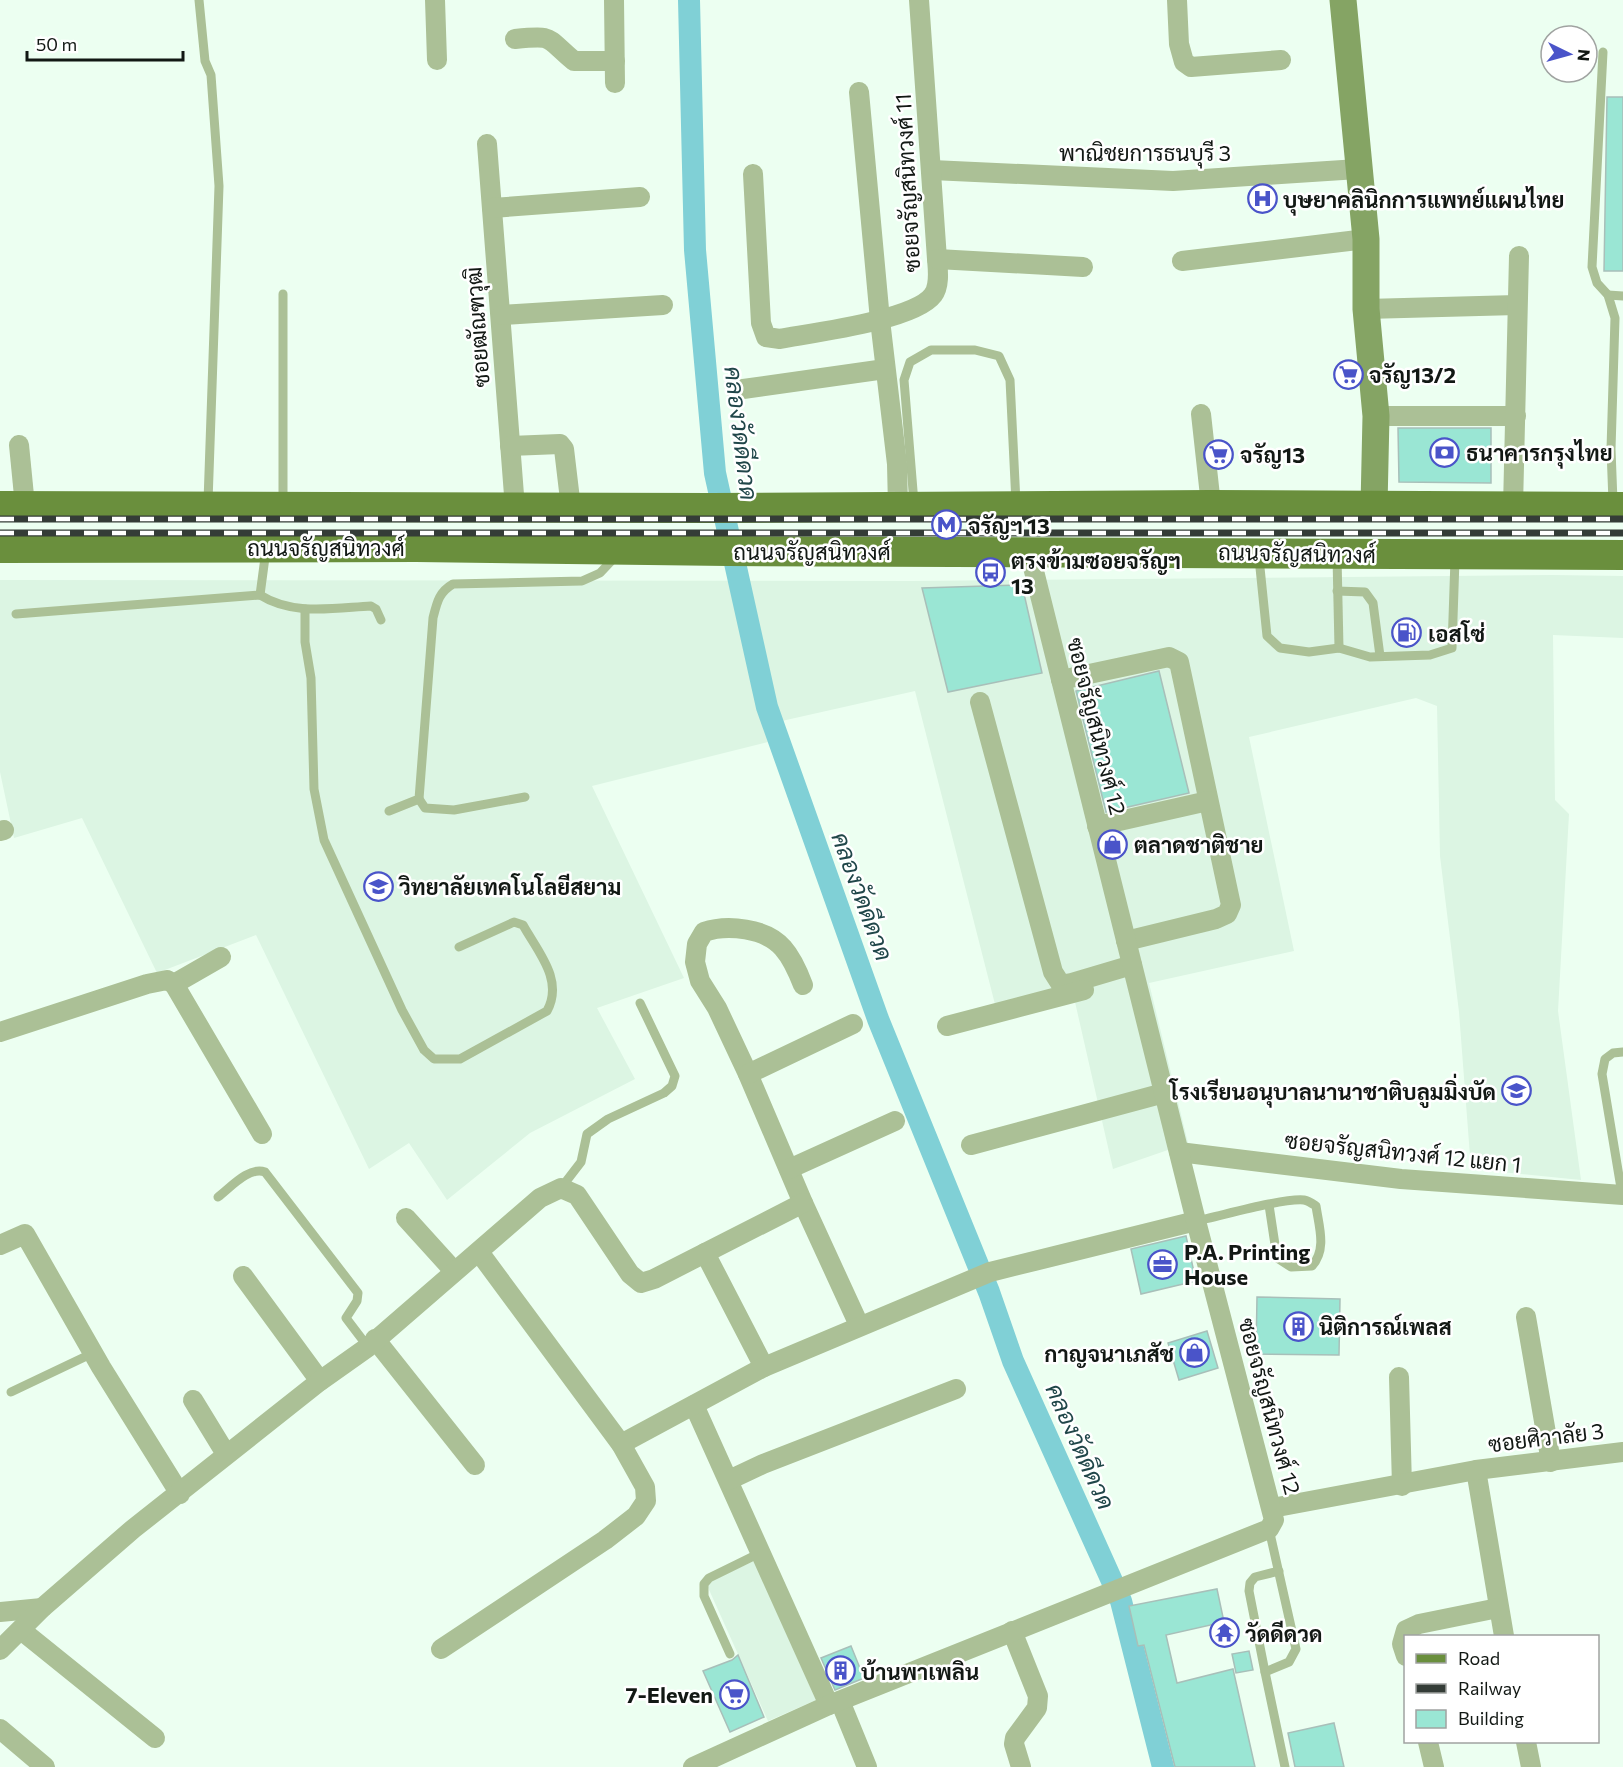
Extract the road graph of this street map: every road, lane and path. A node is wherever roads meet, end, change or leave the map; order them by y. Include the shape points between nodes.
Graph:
1 (199, 0) edge
2 (435, 0) edge
3 (614, 0) edge
4 (919, 0) edge
5 (1177, 0) edge
6 (1343, 0) edge
7 (515, 39) dead end
8 (1603, 52) dead end
9 (437, 60) dead end
10 (1281, 60) dead end
11 (615, 61) junction
12 (615, 83) dead end
13 (860, 92) dead end
14 (487, 144) dead end
15 (1358, 169) junction
16 (932, 170) junction
17 (753, 174) dead end
18 (640, 197) dead end
19 (492, 208) junction
20 (1366, 239) junction
21 (1519, 256) dead end
22 (938, 259) junction
23 (1182, 261) dead end
24 (1083, 267) dead end
25 (283, 294) dead end
26 (1608, 295) junction
27 (1623, 296) edge
28 (663, 305) dead end
29 (1517, 305) junction
30 (1366, 309) junction
31 (502, 315) junction
32 (879, 320) junction
33 (885, 369) junction
34 (736, 390) dead end
35 (1201, 414) dead end
36 (1376, 416) junction
37 (1516, 416) junction
38 (19, 445) dead end
39 (510, 446) junction
40 (1623, 448) edge
41 (1611, 449) junction
42 (1211, 504) junction
43 (13, 506) edge
44 (63, 506) junction
45 (208, 506) junction
46 (907, 506) junction
47 (1016, 506) junction
48 (1374, 506) junction
49 (283, 507) junction
50 (1513, 507) junction
51 (1618, 507) edge
52 (515, 508) junction
53 (571, 508) junction
54 (0, 548) edge
55 (64, 548) junction
56 (267, 548) junction
57 (622, 550) junction
58 (1029, 551) junction
59 (1258, 552) junction
60 (1455, 554) junction
61 (1336, 555) junction
62 (1623, 555) edge
63 (1337, 591) junction
64 (260, 595) junction
65 (305, 609) junction
66 (16, 614) dead end
67 (381, 620) dead end
68 (1339, 648) junction
69 (1380, 656) junction
70 (1061, 680) junction
71 (980, 702) dead end
72 (525, 797) dead end
73 (419, 799) junction
74 (1208, 801) junction
75 (389, 811) dead end
76 (1097, 826) junction
77 (1126, 941) junction
78 (459, 947) dead end
79 (221, 957) dead end
80 (1133, 970) junction
81 (174, 984) junction
82 (803, 985) dead end
83 (640, 1003) dead end
84 (853, 1024) dead end
85 (947, 1026) dead end
86 (0, 1032) edge
87 (1623, 1052) edge
88 (748, 1074) junction
89 (1164, 1094) junction
90 (895, 1121) dead end
91 (262, 1134) dead end
92 (971, 1145) dead end
93 (1179, 1152) junction
94 (789, 1169) junction
95 (561, 1188) junction
96 (1623, 1194) edge
97 (218, 1197) dead end
98 (803, 1203) junction
99 (1269, 1205) junction
100 (406, 1218) dead end
101 (1196, 1221) junction
102 (0, 1245) edge
103 (478, 1252) junction
104 (705, 1253) junction
105 (454, 1270) junction
106 (243, 1276) dead end
107 (1526, 1317) dead end
108 (859, 1325) junction
109 (371, 1343) junction
110 (93, 1353) junction
111 (764, 1367) junction
112 (1399, 1377) dead end
113 (320, 1381) junction
114 (956, 1389) dead end
115 (11, 1392) dead end
116 (193, 1400) dead end
117 (694, 1405) junction
118 (621, 1444) junction
119 (1623, 1452) edge
120 (226, 1454) junction
121 (1551, 1462) junction
122 (476, 1465) dead end
123 (1476, 1470) junction
124 (729, 1480) junction
125 (1402, 1486) junction
126 (180, 1494) junction
127 (1272, 1508) junction
128 (1269, 1529) junction
129 (762, 1552) junction
130 (1279, 1571) junction
131 (42, 1608) junction
132 (1498, 1608) junction
133 (0, 1612) edge
134 (21, 1630) junction
135 (1012, 1631) junction
136 (1405, 1635) edge
137 (1504, 1635) edge
138 (441, 1649) dead end
139 (0, 1650) edge
140 (730, 1654) dead end
141 (1265, 1672) junction
142 (835, 1703) junction
143 (0, 1729) edge
144 (155, 1738) dead end
145 (1428, 1743) edge
146 (1526, 1743) edge
147 (45, 1767) edge
148 (693, 1767) edge
149 (867, 1767) edge
150 (1021, 1767) edge
151 (1285, 1767) edge
152 (1434, 1767) edge
153 (1531, 1767) edge

1 - 45 lane via 205,61 212,86 219,186
2 - 9 street
3 - 11 street
4 - 16 street, ซอยจรัญสนิทวงศ์ 11
5 - 10 street via 1179,44 1184,62 1191,67
6 - 15 main road
7 - 11 street via 544,36 574,61
8 - 26 lane via 1592,267 1594,278
11 - 12 street
13 - 32 street
14 - 19 street, ซอยฒัณฑวุฒิ
15 - 16 street, พาณิชยการธนบุรี 3 via 1173,181
15 - 20 main road
16 - 22 street, ซอยจรัญสนิทวงศ์ 11
17 - 32 street via 761,323 766,337 780,339
18 - 19 street
19 - 31 street, ซอยฒัณฑวุฒิ
20 - 23 street
20 - 30 main road
21 - 29 street
22 - 24 street
22 - 32 street, ซอยจรัญสนิทวงศ์ 11 via 933,295 921,305
25 - 49 lane
26 - 27 lane
26 - 41 lane via 1614,318
28 - 31 street
29 - 30 street
29 - 37 street
30 - 36 main road
31 - 39 street, ซอยฒัณฑวุฒิ
32 - 33 street
33 - 34 street
33 - 46 street via 897,464
35 - 42 street
36 - 37 street
36 - 48 main road
37 - 50 street
38 - 43 street
39 - 52 street, ซอยฒัณฑวุฒิ
39 - 53 street via 560,444 564,449
40 - 41 lane
41 - 51 lane
42 - 47 main road, ถนนจรัญสนิทวงศ์
42 - 48 main road, ถนนจรัญสนิทวงศ์
43 - 44 main road, ถนนจรัญสนิทวงศ์
44 - 45 main road, ถนนจรัญสนิทวงศ์
44 - 55 main road
45 - 49 main road, ถนนจรัญสนิทวงศ์
46 - 47 main road, ถนนจรัญสนิทวงศ์
46 - 47 lane via 904,380 910,362 931,350 975,350 999,356 1010,380
46 - 53 main road, ถนนจรัญสนิทวงศ์
48 - 50 main road, ถนนจรัญสนิทวงศ์
49 - 52 main road, ถนนจรัญสนิทวงศ์
50 - 51 main road, ถนนจรัญสนิทวงศ์
52 - 53 main road, ถนนจรัญสนิทวงศ์
54 - 55 main road, ถนนจรัญสนิทวงศ์
55 - 56 main road, ถนนจรัญสนิทวงศ์
56 - 57 main road, ถนนจรัญสนิทวงศ์
56 - 64 lane
57 - 58 main road, ถนนจรัญสนิทวงศ์
57 - 73 lane via 600,573 582,581 453,584 444,590 433,618
58 - 59 main road, ถนนจรัญสนิทวงศ์
58 - 70 street, ซอยจรัญสนิทวงศ์ 12
59 - 61 main road, ถนนจรัญสนิทวงศ์
59 - 68 lane via 1267,636 1280,648 1309,652
60 - 61 main road, ถนนจรัญสนิทวงศ์
60 - 62 main road, ถนนจรัญสนิทวงศ์
60 - 69 lane via 1452,648 1430,655
61 - 63 lane
63 - 68 lane
63 - 69 lane via 1365,592 1373,603
64 - 65 lane via 282,606
64 - 66 lane
65 - 67 lane via 371,606
65 - 78 lane via 314,789 324,840 402,1010 424,1050 434,1059 460,1059 547,1011 554,999 554,982 523,925 514,922
68 - 69 lane
70 - 74 street via 1169,657 1179,662
70 - 76 street, ซอยจรัญสนิทวงศ์ 12
71 - 80 street via 1053,972 1060,983 1068,984
72 - 73 lane via 454,810 425,808
73 - 75 lane
74 - 76 street
74 - 77 street via 1231,905 1227,914
76 - 77 street, ซอยจรัญสนิทวงศ์ 12
77 - 80 street, ซอยจรัญสนิทวงศ์ 12
79 - 81 street
80 - 85 street
80 - 89 street, ซอยจรัญสนิทวงศ์ 12
81 - 86 street via 167,980 147,984
81 - 91 street
82 - 88 street via 782,946 768,936 731,927 704,932 697,944 695,962 699,981 717,1008
83 - 95 lane via 675,1076 672,1086 587,1134 581,1162
84 - 88 street
87 - 96 lane via 1605,1059 1602,1074
88 - 94 street
89 - 92 street
89 - 93 street, ซอยจรัญสนิทวงศ์ 12
90 - 94 street
93 - 96 street, ซอยจรัญสนิทวงศ์ 12 แยก 1 via 1401,1179
93 - 101 street, ซอยจรัญสนิทวงศ์ 12
94 - 98 street
95 - 103 street via 540,1198
95 - 104 street via 577,1195 630,1274 642,1282 654,1280
97 - 109 lane via 251,1172 265,1172 358,1293 346,1318
98 - 104 street
98 - 108 street
99 - 99 lane via 1277,1258 1291,1267 1312,1266 1319,1258 1322,1244 1316,1206 1303,1200
99 - 101 lane
100 - 105 street
101 - 108 street via 984,1274
101 - 127 street, ซอยจรัญสนิทวงศ์ 12
102 - 110 street via 26,1234
103 - 105 street
103 - 118 street
104 - 111 street
105 - 109 street
106 - 113 street
107 - 121 street
108 - 111 street
109 - 113 street
109 - 122 street
110 - 115 lane
110 - 126 street
111 - 117 street
112 - 125 street
113 - 120 street
114 - 124 street
116 - 120 street
117 - 118 street
117 - 124 street
118 - 138 street via 645,1487 646,1501 636,1516
119 - 121 street, ซอยศิวาลัย 3
120 - 126 street
121 - 123 street, ซอยศิวาลัย 3
123 - 125 street, ซอยศิวาลัย 3
123 - 132 street
124 - 129 street
125 - 127 street, ซอยศิวาลัย 3
126 - 131 street
127 - 128 street, ซอยจรัญสนิทวงศ์ 12 via 1274,1520
128 - 130 lane
128 - 135 street, ซอยจรัญสนิทวงศ์ 12
129 - 140 lane via 704,1584 704,1596
129 - 142 street
130 - 141 lane via 1296,1649 1289,1662
130 - 141 lane via 1255,1577 1250,1583
131 - 133 street
131 - 134 street
132 - 136 street via 1419,1624 1406,1630
132 - 137 street
134 - 139 street
134 - 144 street
135 - 142 street, ซอยจรัญสนิทวงศ์ 12
135 - 150 street via 1038,1696 1037,1708 1015,1738
141 - 151 lane
142 - 148 street, ซอยจรัญสนิทวงศ์ 12
142 - 149 street
143 - 147 street
145 - 152 street
146 - 153 street

